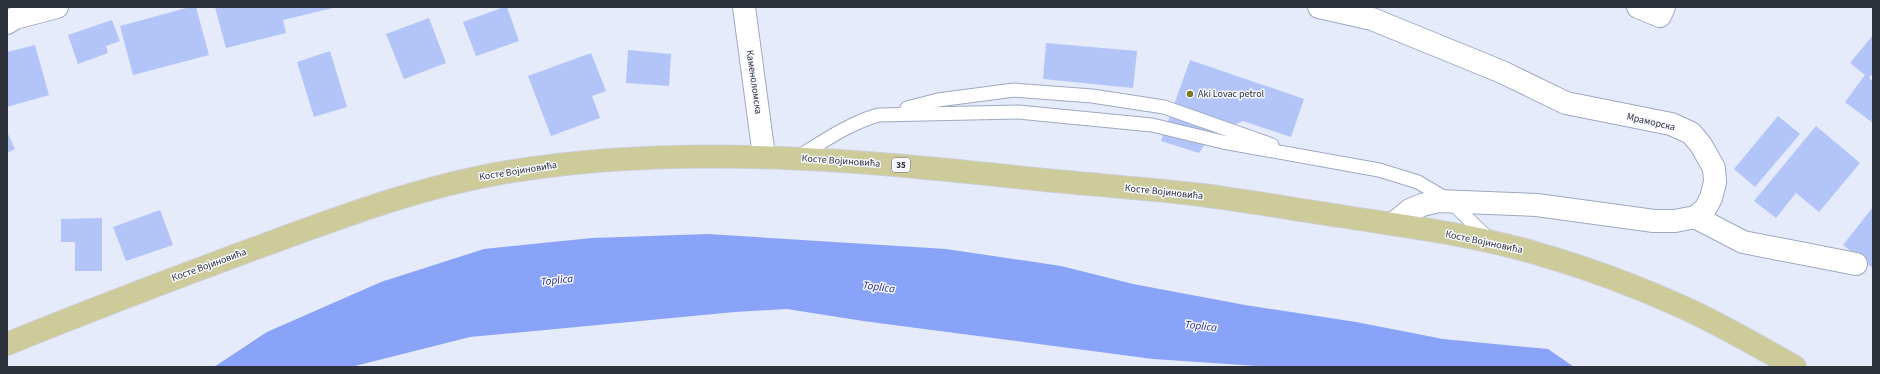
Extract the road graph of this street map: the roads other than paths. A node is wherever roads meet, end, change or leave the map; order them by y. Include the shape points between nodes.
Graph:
1 (57, 7) edge
2 (744, 7) edge
3 (1319, 7) edge
4 (1638, 7) edge
5 (1664, 7) edge
6 (7, 23) edge
7 (878, 114) junction
8 (764, 156) junction
9 (1297, 156) junction
10 (798, 157) junction
11 (1450, 201) junction
12 (1695, 217) junction
13 (1394, 224) junction
14 (1493, 242) junction
15 (1856, 264) dead end
16 (7, 344) edge
17 (1795, 367) edge

1 - 6 street via 15,18
2 - 8 street, Каменоломска
3 - 12 street, Мраморска via 1372,19 1502,72 1566,103 1671,124 1691,133 1714,168 1715,182 1705,209
4 - 5 street via 1660,16
7 - 9 lane via 1018,112 1087,117 1152,125
7 - 9 lane via 938,100 1014,90 1092,96 1164,107 1245,134
7 - 10 lane via 839,130
8 - 10 main road, Косте Војиновића / 35
8 - 16 main road, Косте Војиновића / 35 via 625,158 506,172 449,183 333,218 99,306
9 - 11 lane via 1379,170 1418,182
10 - 13 main road, Косте Војиновића / 35 via 1198,195
11 - 12 street via 1537,205 1654,221 1675,221
11 - 13 street via 1438,200 1422,205 1410,210
11 - 14 lane
12 - 15 street via 1743,242
13 - 14 main road, Косте Војиновића / 35
14 - 17 main road, Косте Војиновића / 35 via 1533,252 1638,288 1691,311

